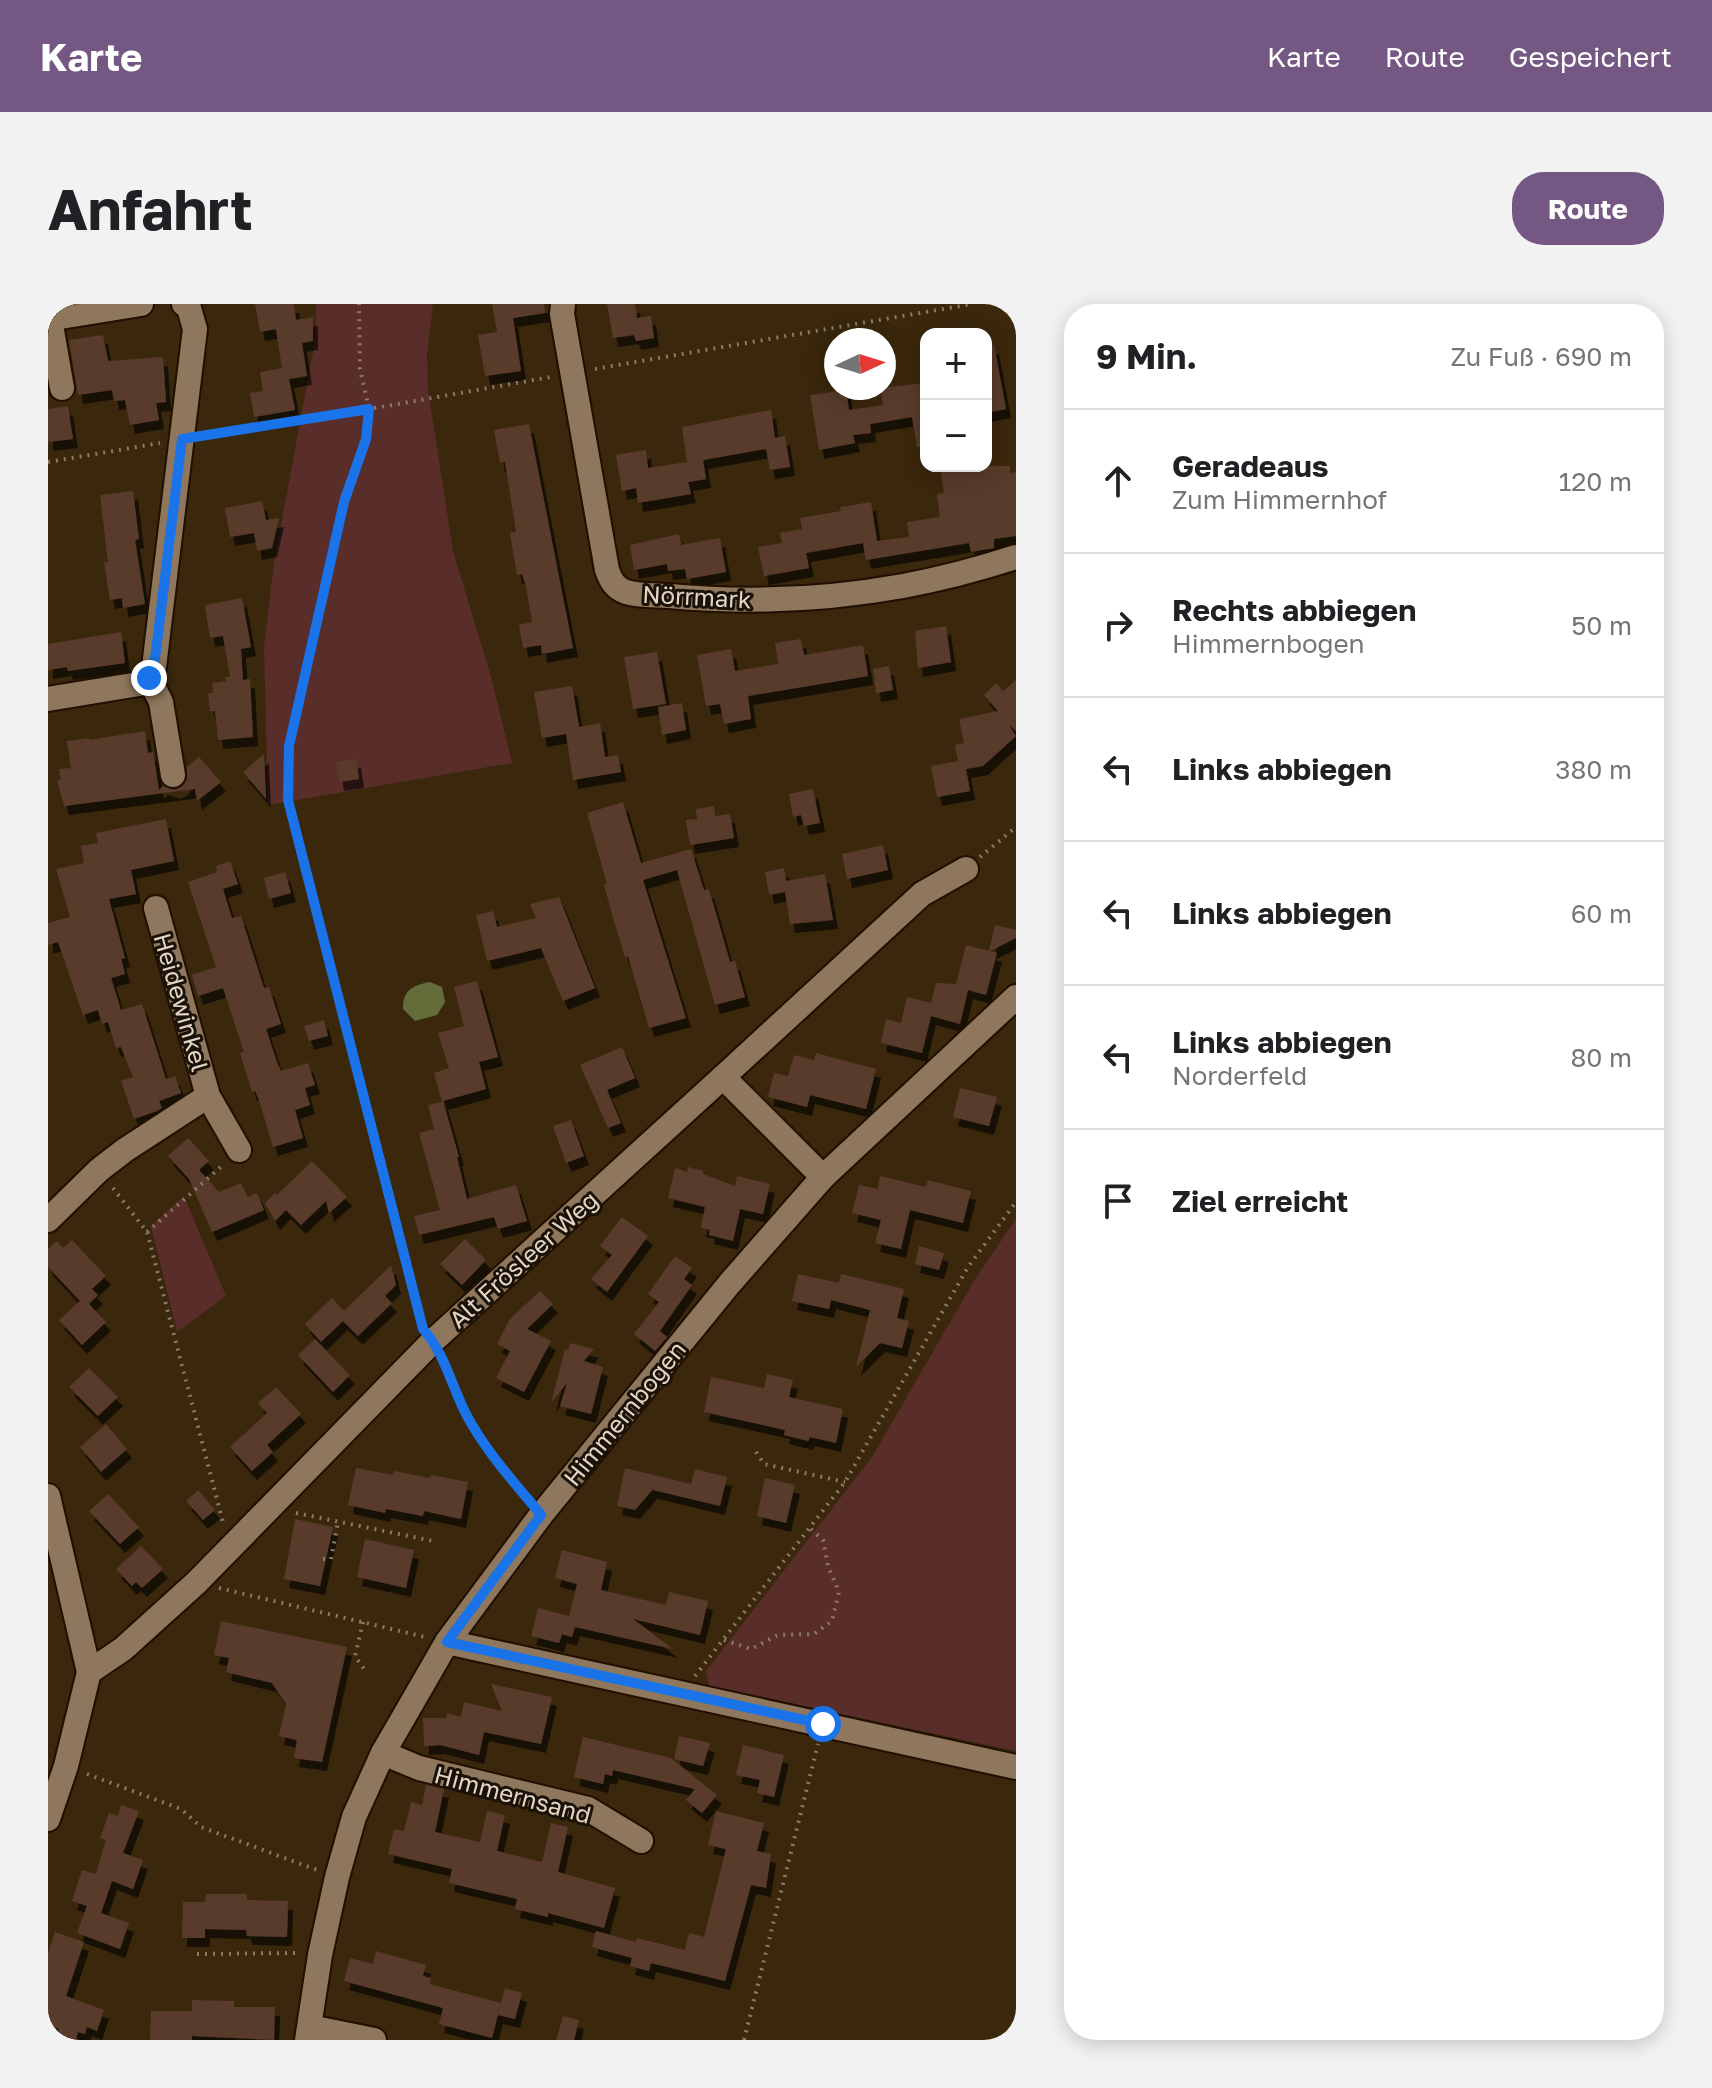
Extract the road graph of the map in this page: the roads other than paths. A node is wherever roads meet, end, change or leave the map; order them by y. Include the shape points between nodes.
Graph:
1 (141, 304) edge
2 (184, 304) edge
3 (563, 304) edge
4 (49, 319) edge
5 (62, 388) dead end
6 (1016, 557) edge
7 (149, 678) junction
8 (48, 699) edge
9 (173, 775) dead end
10 (966, 869) road end
11 (156, 908) dead end
12 (1016, 997) edge
13 (723, 1077) junction
14 (208, 1096) junction
15 (239, 1150) road end
16 (823, 1177) junction
17 (48, 1220) edge
18 (48, 1496) edge
19 (447, 1642) junction
20 (89, 1672) junction
21 (383, 1753) junction
22 (1016, 1767) edge
23 (48, 1819) edge
24 (641, 1841) dead end
25 (308, 2034) edge
26 (374, 2040) edge

1 - 4 street
2 - 7 street via 195,329
3 - 6 street, Nörrmark via 613,585 627,592 751,600 827,596 901,586
4 - 5 street
7 - 8 street
7 - 9 street via 161,702
10 - 13 street, Alt Frösleer Weg via 922,894
11 - 14 street, Heidewinkel
12 - 16 street, Himmernbogen
13 - 16 street
13 - 20 street, Alt Frösleer Weg via 433,1341 196,1583 123,1649
14 - 15 street, Heidewinkel
14 - 17 street, Heidewinkel via 99,1170
16 - 19 street, Himmernbogen via 541,1515
18 - 20 street
19 - 21 street, Himmernbogen
19 - 22 street
20 - 23 street
21 - 24 street, Himmernsand via 419,1768 588,1809
21 - 25 street, Himmernbogen via 354,1817 337,1877
25 - 26 street

